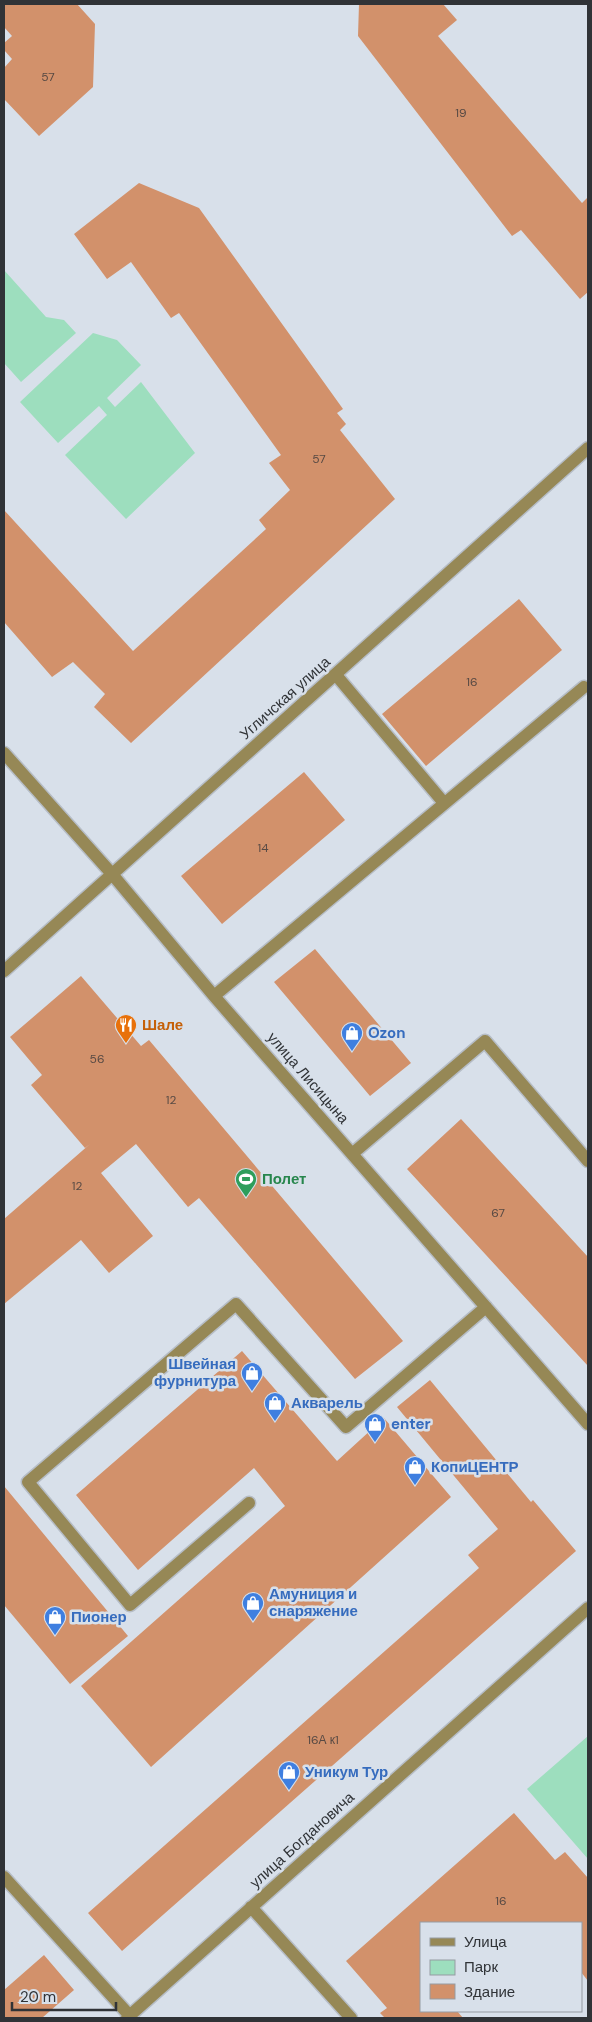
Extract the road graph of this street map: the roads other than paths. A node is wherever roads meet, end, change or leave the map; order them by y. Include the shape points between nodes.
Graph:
1 (588, 448) edge
2 (336, 675) junction
3 (584, 687) dead end
4 (4, 753) edge
5 (444, 802) junction
6 (112, 874) junction
7 (4, 971) edge
8 (214, 996) junction
9 (352, 1154) junction
10 (588, 1161) edge
11 (486, 1306) junction
12 (588, 1424) edge
13 (249, 1503) dead end
14 (588, 1608) edge
15 (4, 1877) edge
16 (252, 1907) junction
17 (128, 2017) edge
18 (351, 2018) edge

1 - 2 street, Угличская улица
2 - 5 street
2 - 6 street, Угличская улица
3 - 5 street
4 - 6 street, улица Лисицына
5 - 8 street
6 - 7 street, Угличская улица
6 - 8 street, улица Лисицына
8 - 9 street, улица Лисицына
9 - 10 street via 485,1042
9 - 11 street, улица Лисицына
11 - 12 street, улица Лисицына
11 - 13 street via 346,1427 236,1304 28,1482 130,1604
14 - 16 street, улица Богдановича
15 - 17 street
16 - 17 street, улица Богдановича
16 - 18 street

